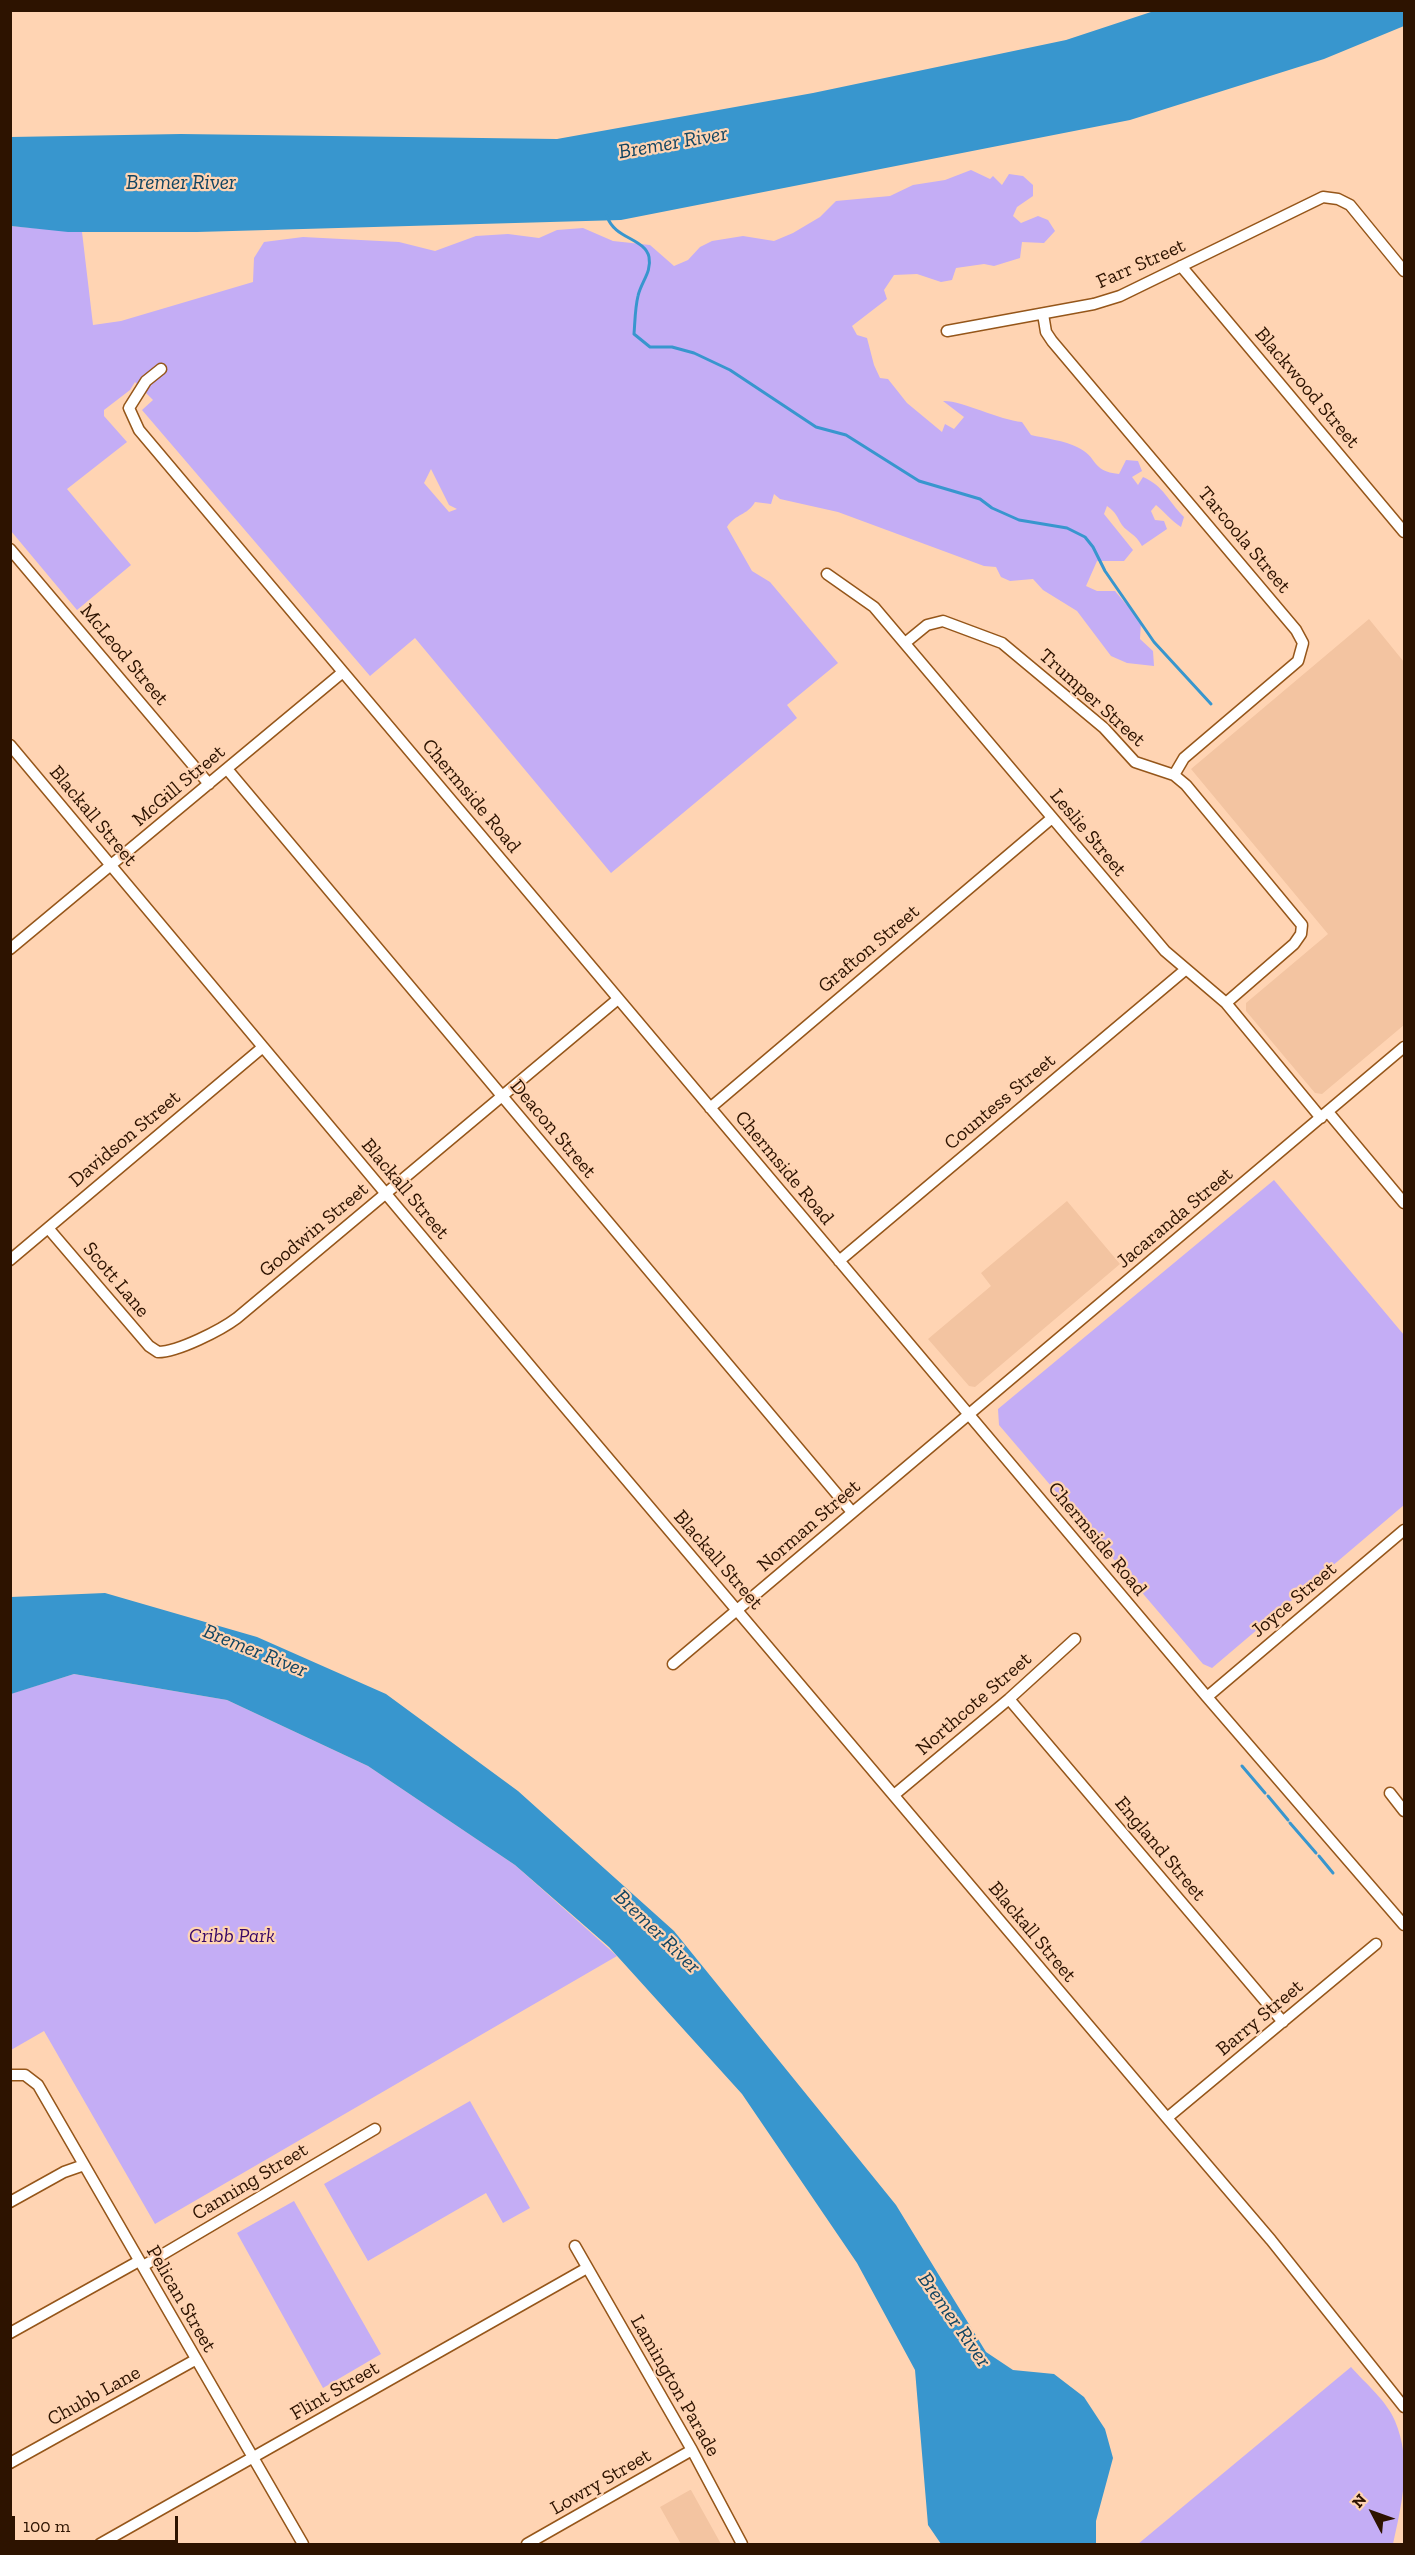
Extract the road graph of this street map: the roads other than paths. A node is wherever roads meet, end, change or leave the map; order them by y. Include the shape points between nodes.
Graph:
1 (1181, 266) junction
2 (1404, 271) edge
3 (1043, 314) junction
4 (947, 331) dead end
5 (160, 369) dead end
6 (1404, 532) edge
7 (10, 549) edge
8 (827, 574) dead end
9 (905, 643) junction
10 (343, 672) junction
11 (10, 745) edge
12 (227, 769) junction
13 (1174, 775) junction
14 (209, 784) junction
15 (1052, 818) junction
16 (111, 867) junction
17 (10, 949) edge
18 (1185, 970) junction
19 (618, 999) junction
20 (1226, 1003) junction
21 (262, 1047) junction
22 (1404, 1047) edge
23 (502, 1097) junction
24 (710, 1108) junction
25 (1324, 1115) junction
26 (386, 1194) junction
27 (1404, 1203) edge
28 (48, 1228) junction
29 (10, 1260) edge
30 (839, 1261) junction
31 (158, 1352) joint
32 (968, 1415) junction
33 (852, 1512) junction
34 (1404, 1530) edge
35 (738, 1611) junction
36 (1075, 1639) dead end
37 (673, 1664) dead end
38 (1207, 1697) junction
39 (1009, 1699) junction
40 (1390, 1793) dead end
41 (894, 1795) junction
42 (1404, 1811) edge
43 (1404, 1925) edge
44 (1376, 1944) dead end
45 (1283, 2022) junction
46 (10, 2076) edge
47 (1167, 2118) junction
48 (375, 2129) dead end
49 (84, 2165) junction
50 (10, 2202) edge
51 (575, 2247) dead end
52 (141, 2264) junction
53 (587, 2268) junction
54 (10, 2333) edge
55 (195, 2360) junction
56 (1402, 2402) edge
57 (692, 2450) junction
58 (253, 2458) junction
59 (10, 2463) edge
60 (100, 2544) edge
61 (303, 2544) edge
62 (528, 2544) edge
63 (742, 2544) edge

1 - 2 street, Farr Street via 1323,197 1350,205
1 - 3 street, Farr Street via 1120,296
1 - 6 street, Blackwood Street
3 - 4 street, Farr Street
3 - 13 street, Tarcoola Street via 1052,341 1303,643 1298,661 1186,756
5 - 10 street, Chermside Road via 146,381 129,408 139,430
7 - 14 street, McLeod Street
8 - 9 street, Leslie Street via 874,607
9 - 13 street, Trumper Street via 938,621 996,640 1104,728 1135,762
9 - 15 street, Leslie Street
10 - 12 street, McGill Street
10 - 19 street, Chermside Road
11 - 16 street, Blackall Street
12 - 14 street, McGill Street
12 - 23 street, Deacon Street
13 - 20 street, Trumper Street via 1298,918 1302,930 1294,944
14 - 16 street, McGill Street
15 - 18 street, Leslie Street via 1164,951
15 - 24 street, Grafton Street
16 - 17 street, McGill Street
16 - 21 street, Blackall Street
18 - 20 street, Leslie Street
18 - 30 street, Countess Street
19 - 23 street, Goodwin Street
19 - 24 street, Chermside Road
20 - 25 street, Leslie Street
21 - 26 street, Blackall Street
21 - 28 street, Davidson Street
22 - 25 street, Jacaranda Street
23 - 26 street, Goodwin Street
23 - 33 street, Deacon Street
24 - 30 street, Chermside Road
25 - 27 street, Leslie Street
25 - 32 street, Jacaranda Street
26 - 31 street, Goodwin Street via 232,1321 197,1339
26 - 35 street, Blackall Street
28 - 29 street, Davidson Street
28 - 31 street, Scott Lane
30 - 32 street, Chermside Road
32 - 33 street, Norman Street
32 - 38 street, Chermside Road
33 - 35 street, Norman Street
34 - 38 street, Joyce Street
35 - 37 street, Norman Street
35 - 41 street, Blackall Street
36 - 39 street, Northcote Street
38 - 43 street, Chermside Road
39 - 41 street, Northcote Street
39 - 45 street, England Street
40 - 42 street
41 - 47 street, Blackall Street
44 - 45 street, Barry Street
45 - 47 street, Barry Street
46 - 49 street, Pelican Street via 25,2075 37,2083
47 - 56 street, Blackall Street
48 - 52 street, Canning Street
49 - 50 street
49 - 52 street, Pelican Street
51 - 53 street, Lamington Parade
52 - 54 street, Canning Street
52 - 55 street, Pelican Street
53 - 57 street, Lamington Parade
53 - 58 street, Flint Street
55 - 58 street, Pelican Street
55 - 59 street, Chubb Lane
57 - 62 street, Lowry Street
57 - 63 street, Lamington Parade
58 - 60 street, Flint Street
58 - 61 street, Pelican Street

